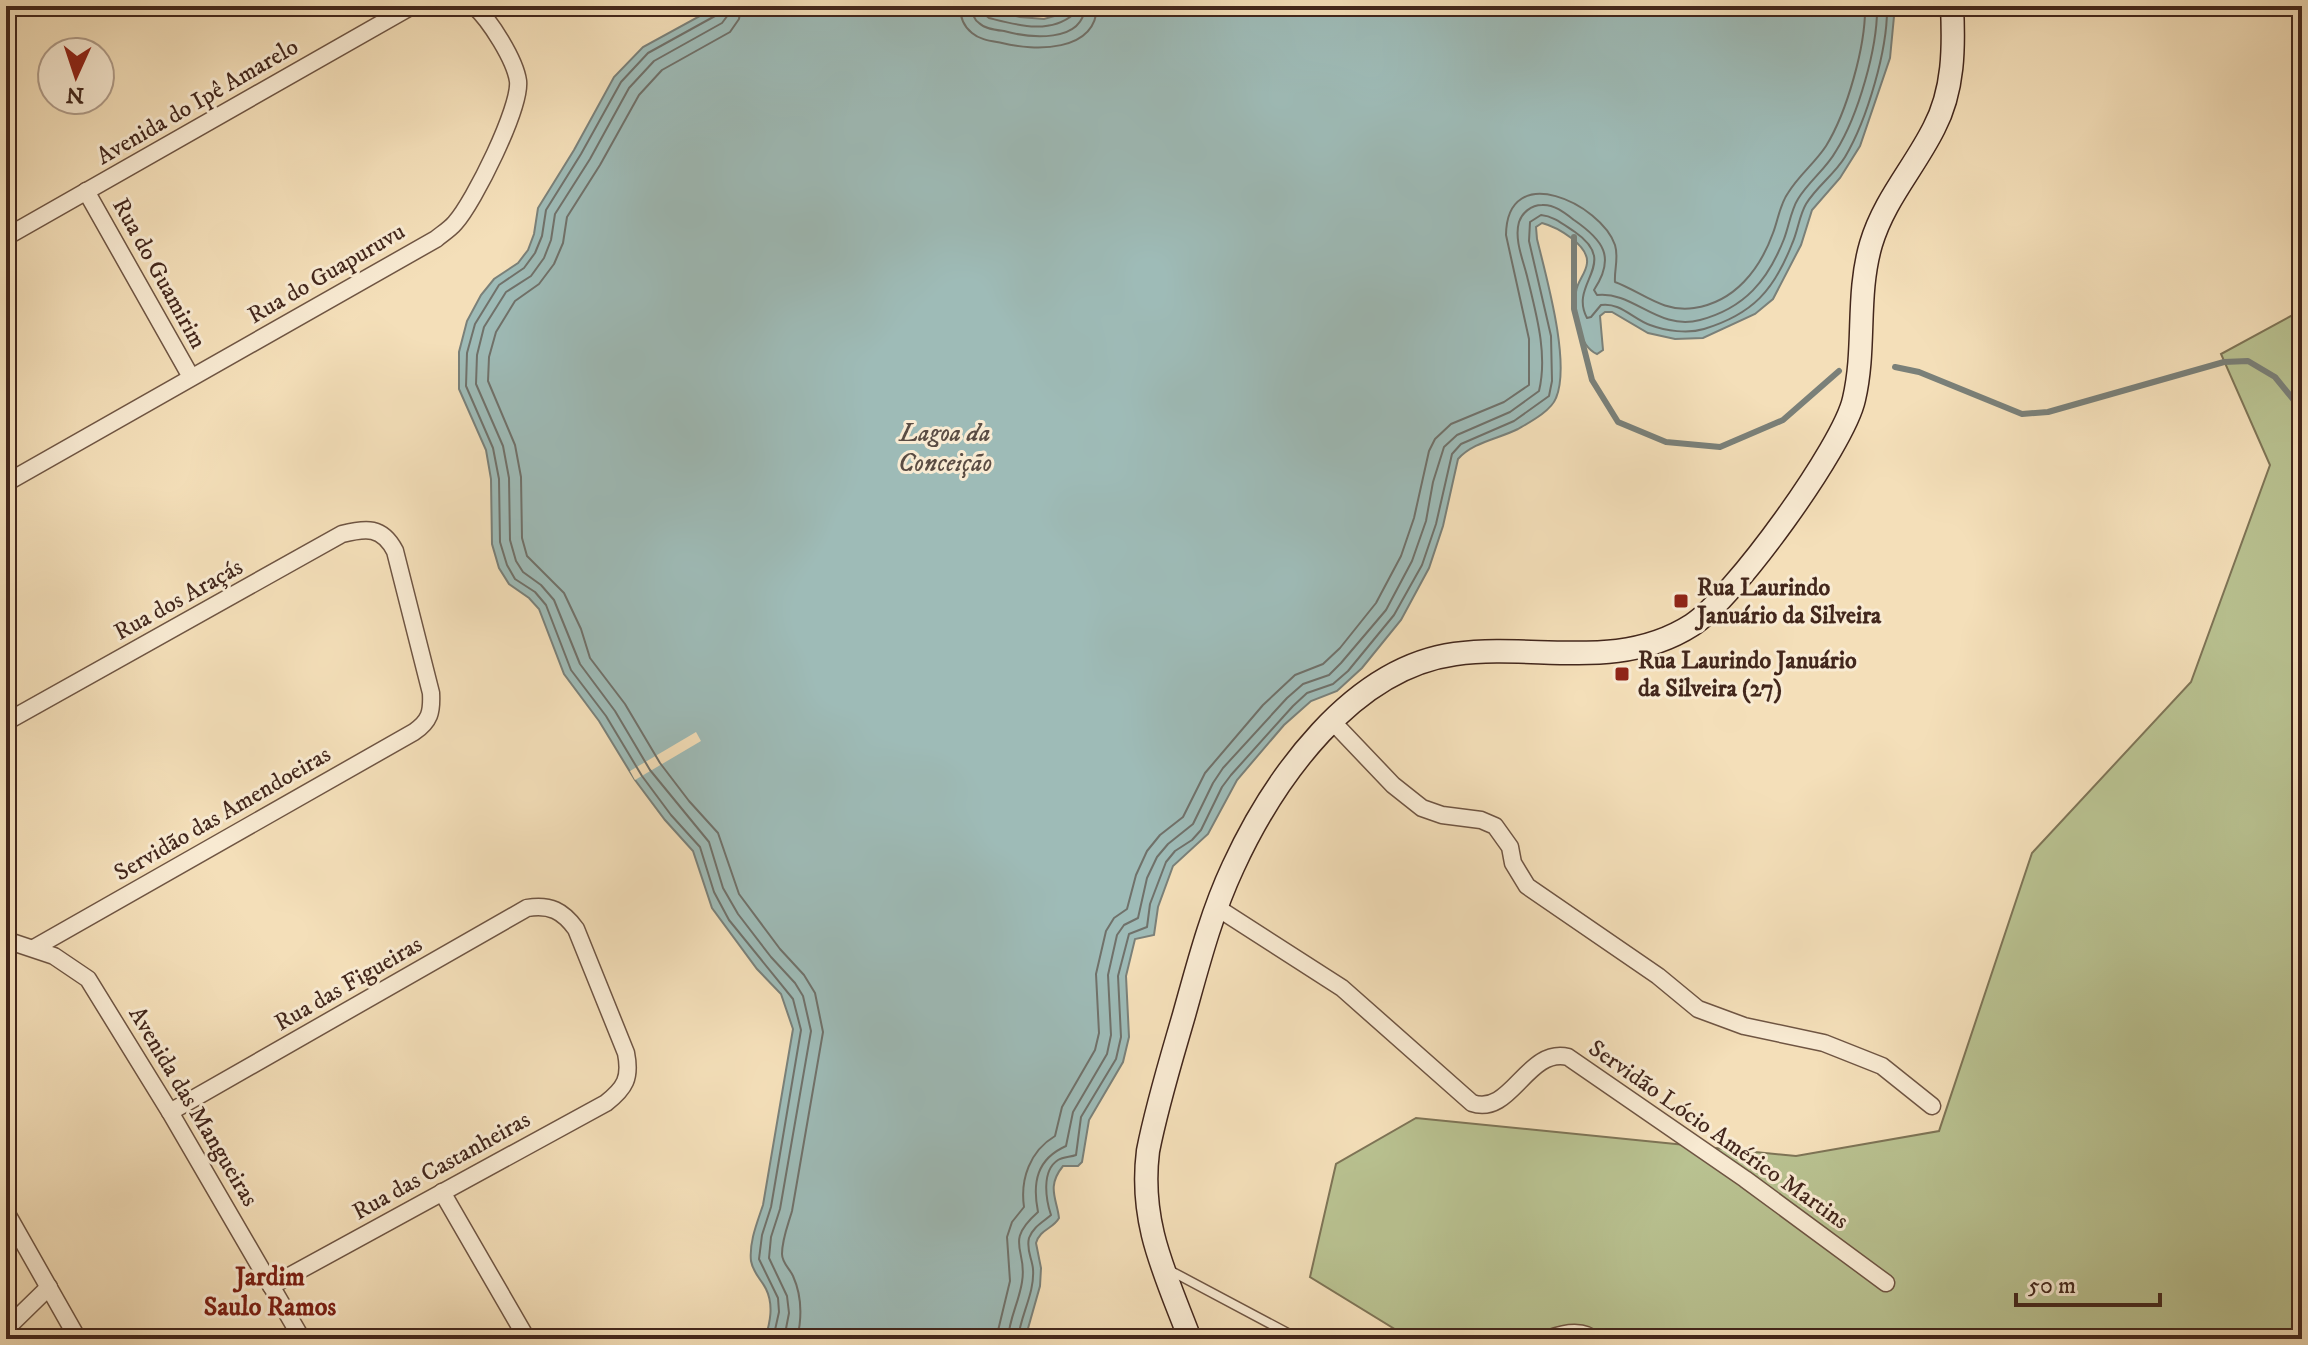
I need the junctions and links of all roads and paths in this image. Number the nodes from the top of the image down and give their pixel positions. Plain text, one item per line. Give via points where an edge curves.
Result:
1 (412, 6) edge
2 (1952, 6) edge
3 (483, 9) edge
4 (86, 191) junction
5 (6, 237) edge
6 (191, 377) junction
7 (6, 483) edge
8 (377, 531) joint
9 (1332, 721) junction
10 (6, 722) edge
11 (1216, 907) junction
12 (6, 940) edge
13 (34, 948) junction
14 (628, 1080) joint
15 (1932, 1106) dead end
16 (170, 1112) junction
17 (442, 1192) junction
18 (6, 1212) edge
19 (1163, 1267) junction
20 (1886, 1283) dead end
21 (271, 1286) junction
22 (49, 1287) junction
23 (6, 1329) edge
24 (78, 1339) edge
25 (302, 1339) edge
26 (527, 1339) edge
27 (1190, 1339) edge
28 (1299, 1339) edge
29 (1536, 1339) edge
30 (1600, 1339) edge

1 - 4 street, Avenida do Ipê Amarelo
2 - 9 main road via 1953,53 1944,104 1889,200 1870,247 1857,382 1846,424 1795,504 1714,607 1693,625 1644,647 1562,655 1482,651 1430,658 1362,693
3 - 6 street, Rua do Guapuruvu via 513,64 517,99 454,225
4 - 5 street, Avenida do Ipê Amarelo
4 - 6 street, Rua do Guamirim
6 - 7 street, Rua do Guapuruvu
8 - 10 street, Rua dos Araçás via 342,534
8 - 13 street, Servidão das Amendoeiras via 395,551 431,693 431,715 424,725
9 - 11 main road via 1256,822
9 - 15 street via 1422,808 1495,826 1527,886 1698,1009 1744,1026 1824,1043 1882,1066
11 - 19 main road via 1148,1151 1146,1207
11 - 20 street, Servidão Lócio Américo Martins via 1342,988 1472,1103 1494,1104 1544,1059 1568,1057
12 - 13 street, Avenida das Mangueiras
13 - 16 street, Avenida das Mangueiras via 88,979
14 - 16 street, Rua das Figueiras via 626,1053 576,929 565,915 539,906 527,908
14 - 17 street, Rua das Castanheiras via 606,1103
16 - 21 street, Avenida das Mangueiras
17 - 21 street, Rua das Castanheiras
17 - 26 street
18 - 22 street
19 - 27 main road
19 - 28 lane
21 - 25 street, Avenida das Mangueiras
22 - 23 street
22 - 24 street
29 - 30 lane via 1579,1328

